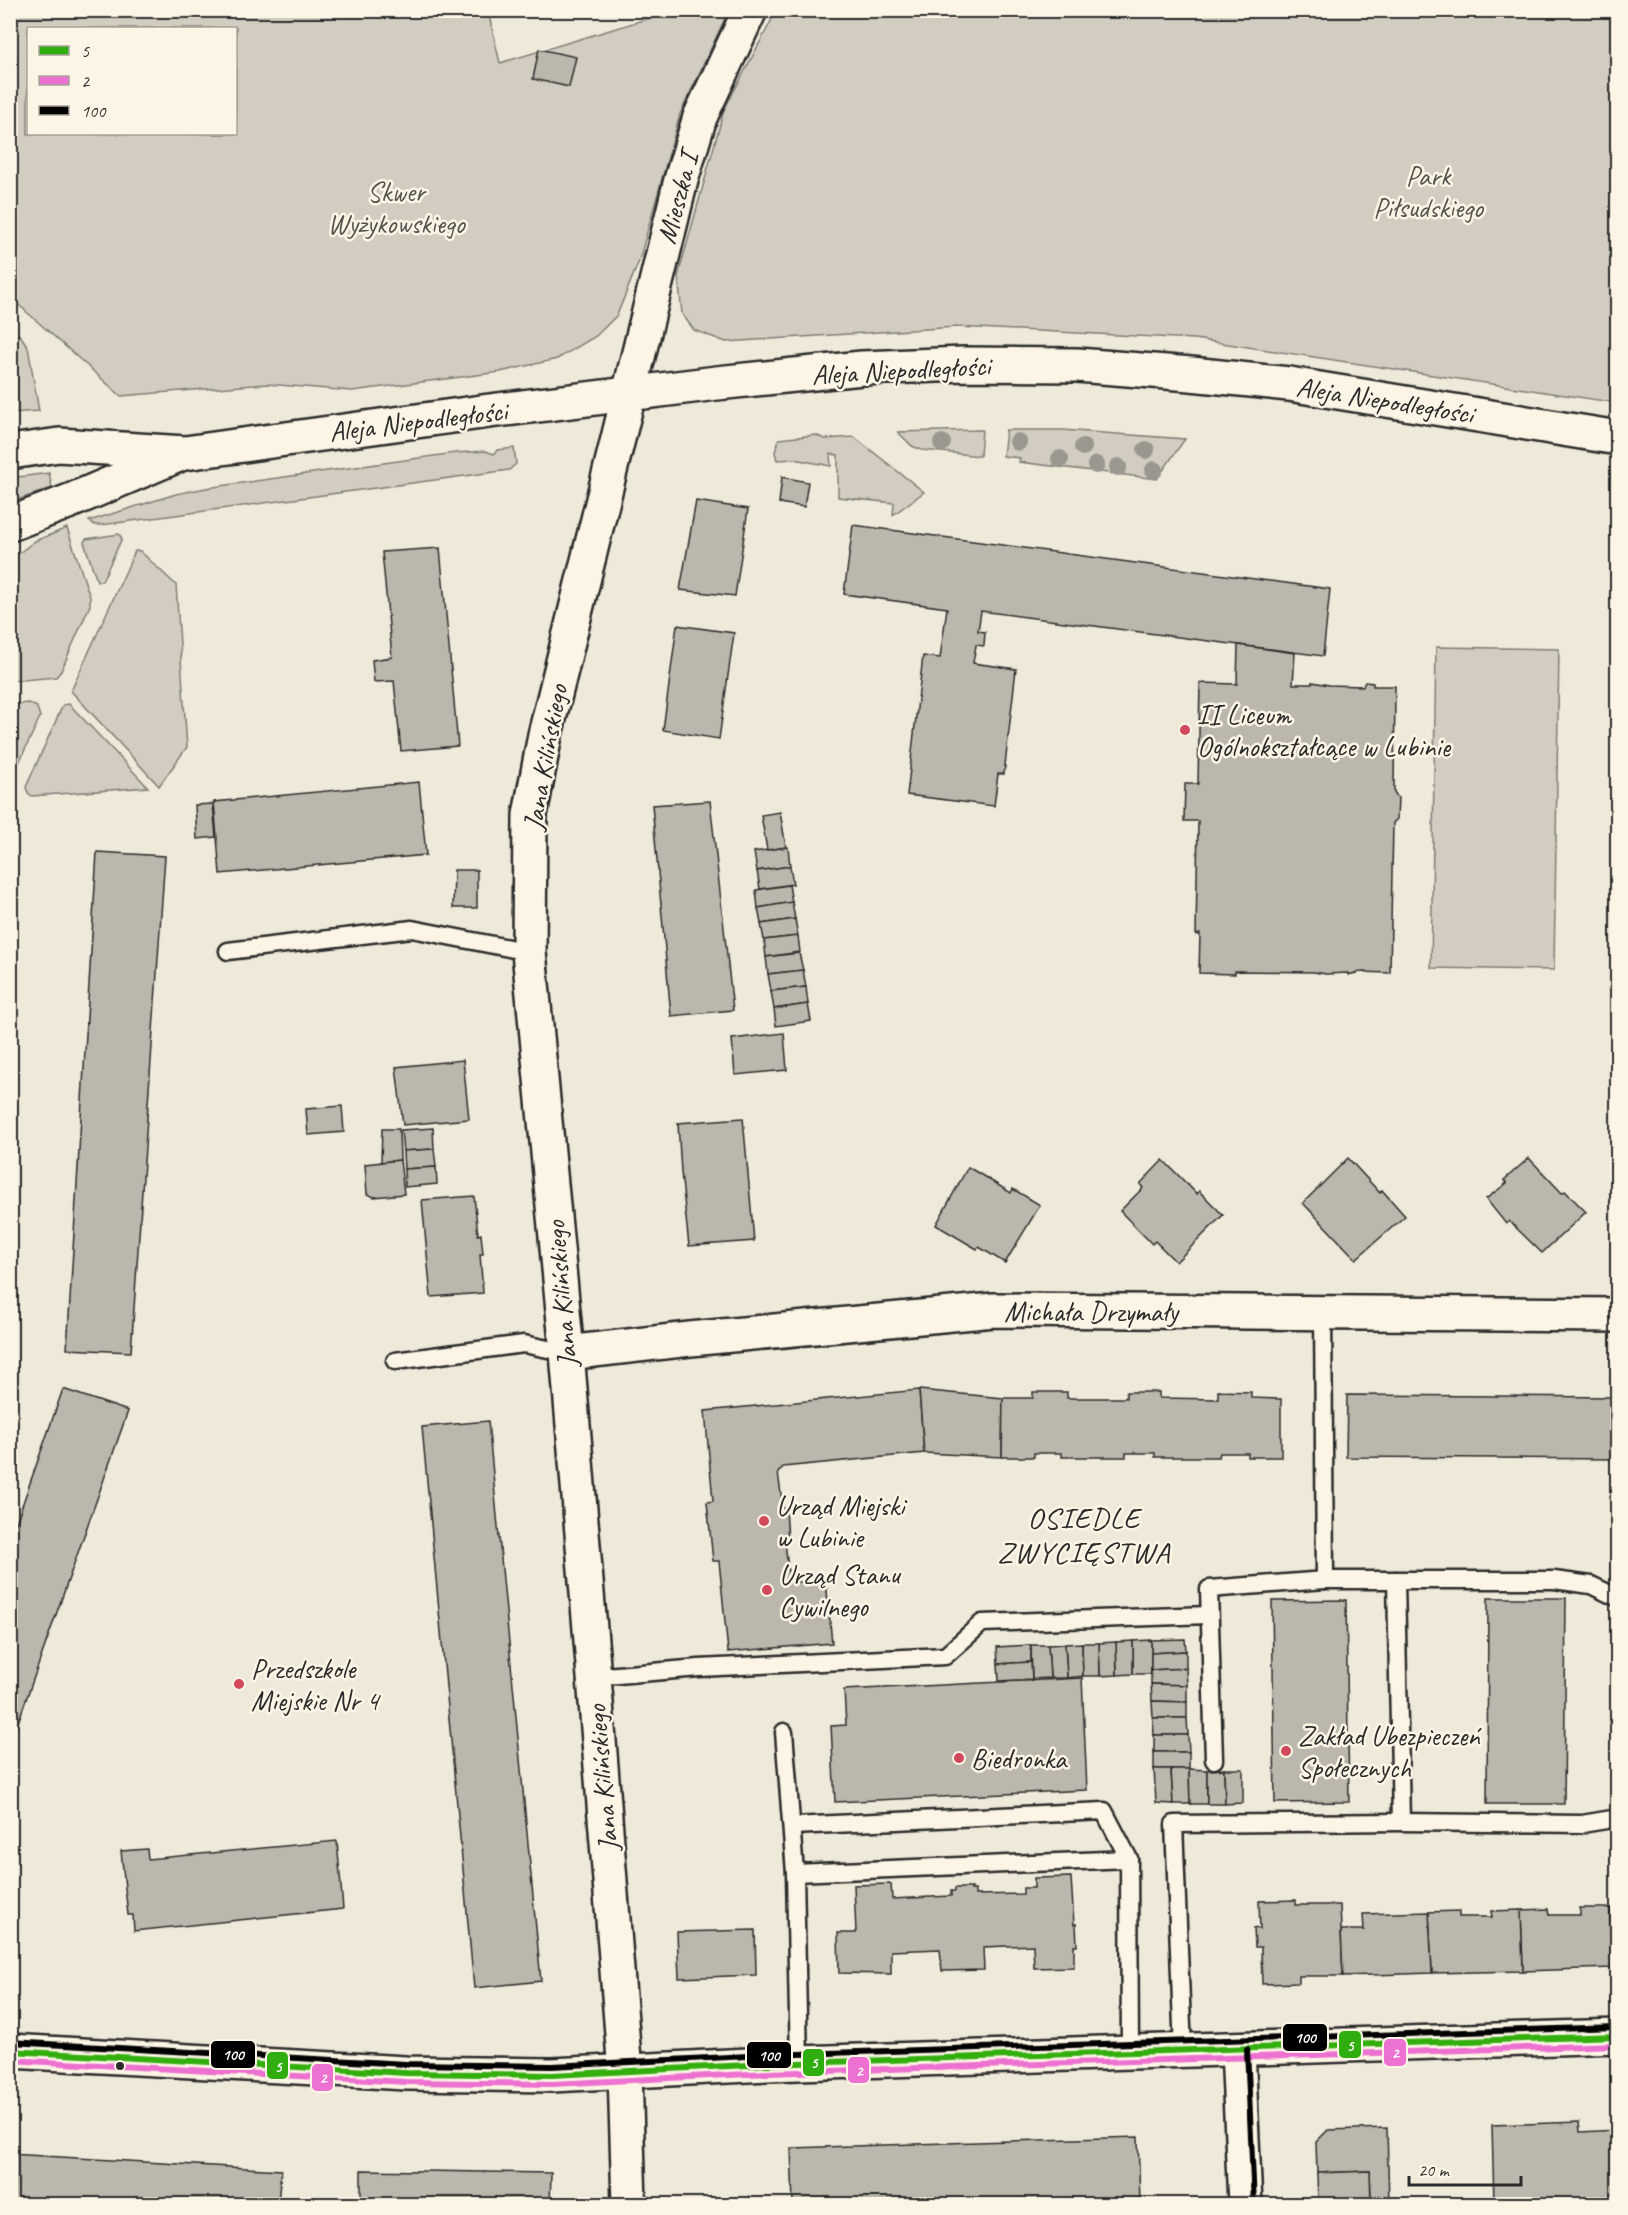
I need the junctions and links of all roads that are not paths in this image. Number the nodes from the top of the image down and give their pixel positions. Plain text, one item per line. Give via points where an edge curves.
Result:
1 (750, 10) edge
2 (629, 394) junction
3 (10, 431) edge
4 (1617, 438) edge
5 (59, 445) junction
6 (10, 452) edge
7 (185, 453) junction
8 (10, 524) edge
9 (228, 951) dead end
10 (529, 952) junction
11 (1323, 1312) junction
12 (1617, 1315) edge
13 (567, 1353) junction
14 (395, 1360) dead end
15 (1324, 1580) junction
16 (1396, 1580) junction
17 (1617, 1598) edge
18 (1209, 1615) junction
19 (594, 1677) junction
20 (784, 1732) dead end
21 (1214, 1760) dead end
22 (1617, 1818) edge
23 (1401, 1822) junction
24 (793, 1826) junction
25 (1129, 1859) junction
26 (795, 1873) junction
27 (1617, 2036) edge
28 (1238, 2049) junction
29 (10, 2051) edge
30 (1183, 2051) junction
31 (1130, 2052) junction
32 (799, 2063) junction
33 (625, 2072) junction
34 (629, 2205) edge
35 (1245, 2205) edge

1 - 2 street, Mieszka I via 700,117
2 - 4 street, Aleja Niepodległości via 862,368 1077,365 1290,384
2 - 7 street, Aleja Niepodległości
2 - 10 street, Jana Kilińskiego via 545,735 531,815
3 - 5 street
5 - 6 street, Aleja Niepodległości
5 - 7 street, Aleja Niepodległości
7 - 8 street, Aleja Niepodległości
9 - 10 lane via 412,929
10 - 13 street, Jana Kilińskiego
11 - 12 street, Michała Drzymały
11 - 13 street, Michała Drzymały via 994,1310
11 - 15 lane
13 - 14 lane via 524,1344
13 - 19 street, Jana Kilińskiego
15 - 16 lane
15 - 18 lane via 1209,1589
16 - 17 lane via 1554,1580 1591,1585
16 - 23 lane
18 - 19 lane via 982,1623 945,1656
18 - 21 lane
19 - 33 street, Jana Kilińskiego
20 - 24 lane
22 - 23 lane via 1582,1824
23 - 30 lane via 1173,1824
24 - 25 lane via 1104,1811
24 - 26 lane
25 - 26 lane
25 - 31 lane
26 - 32 lane
27 - 28 street
28 - 30 street
28 - 35 street
29 - 33 street via 406,2073
30 - 31 street
31 - 32 street
32 - 33 street
33 - 34 street, Jana Kilińskiego

